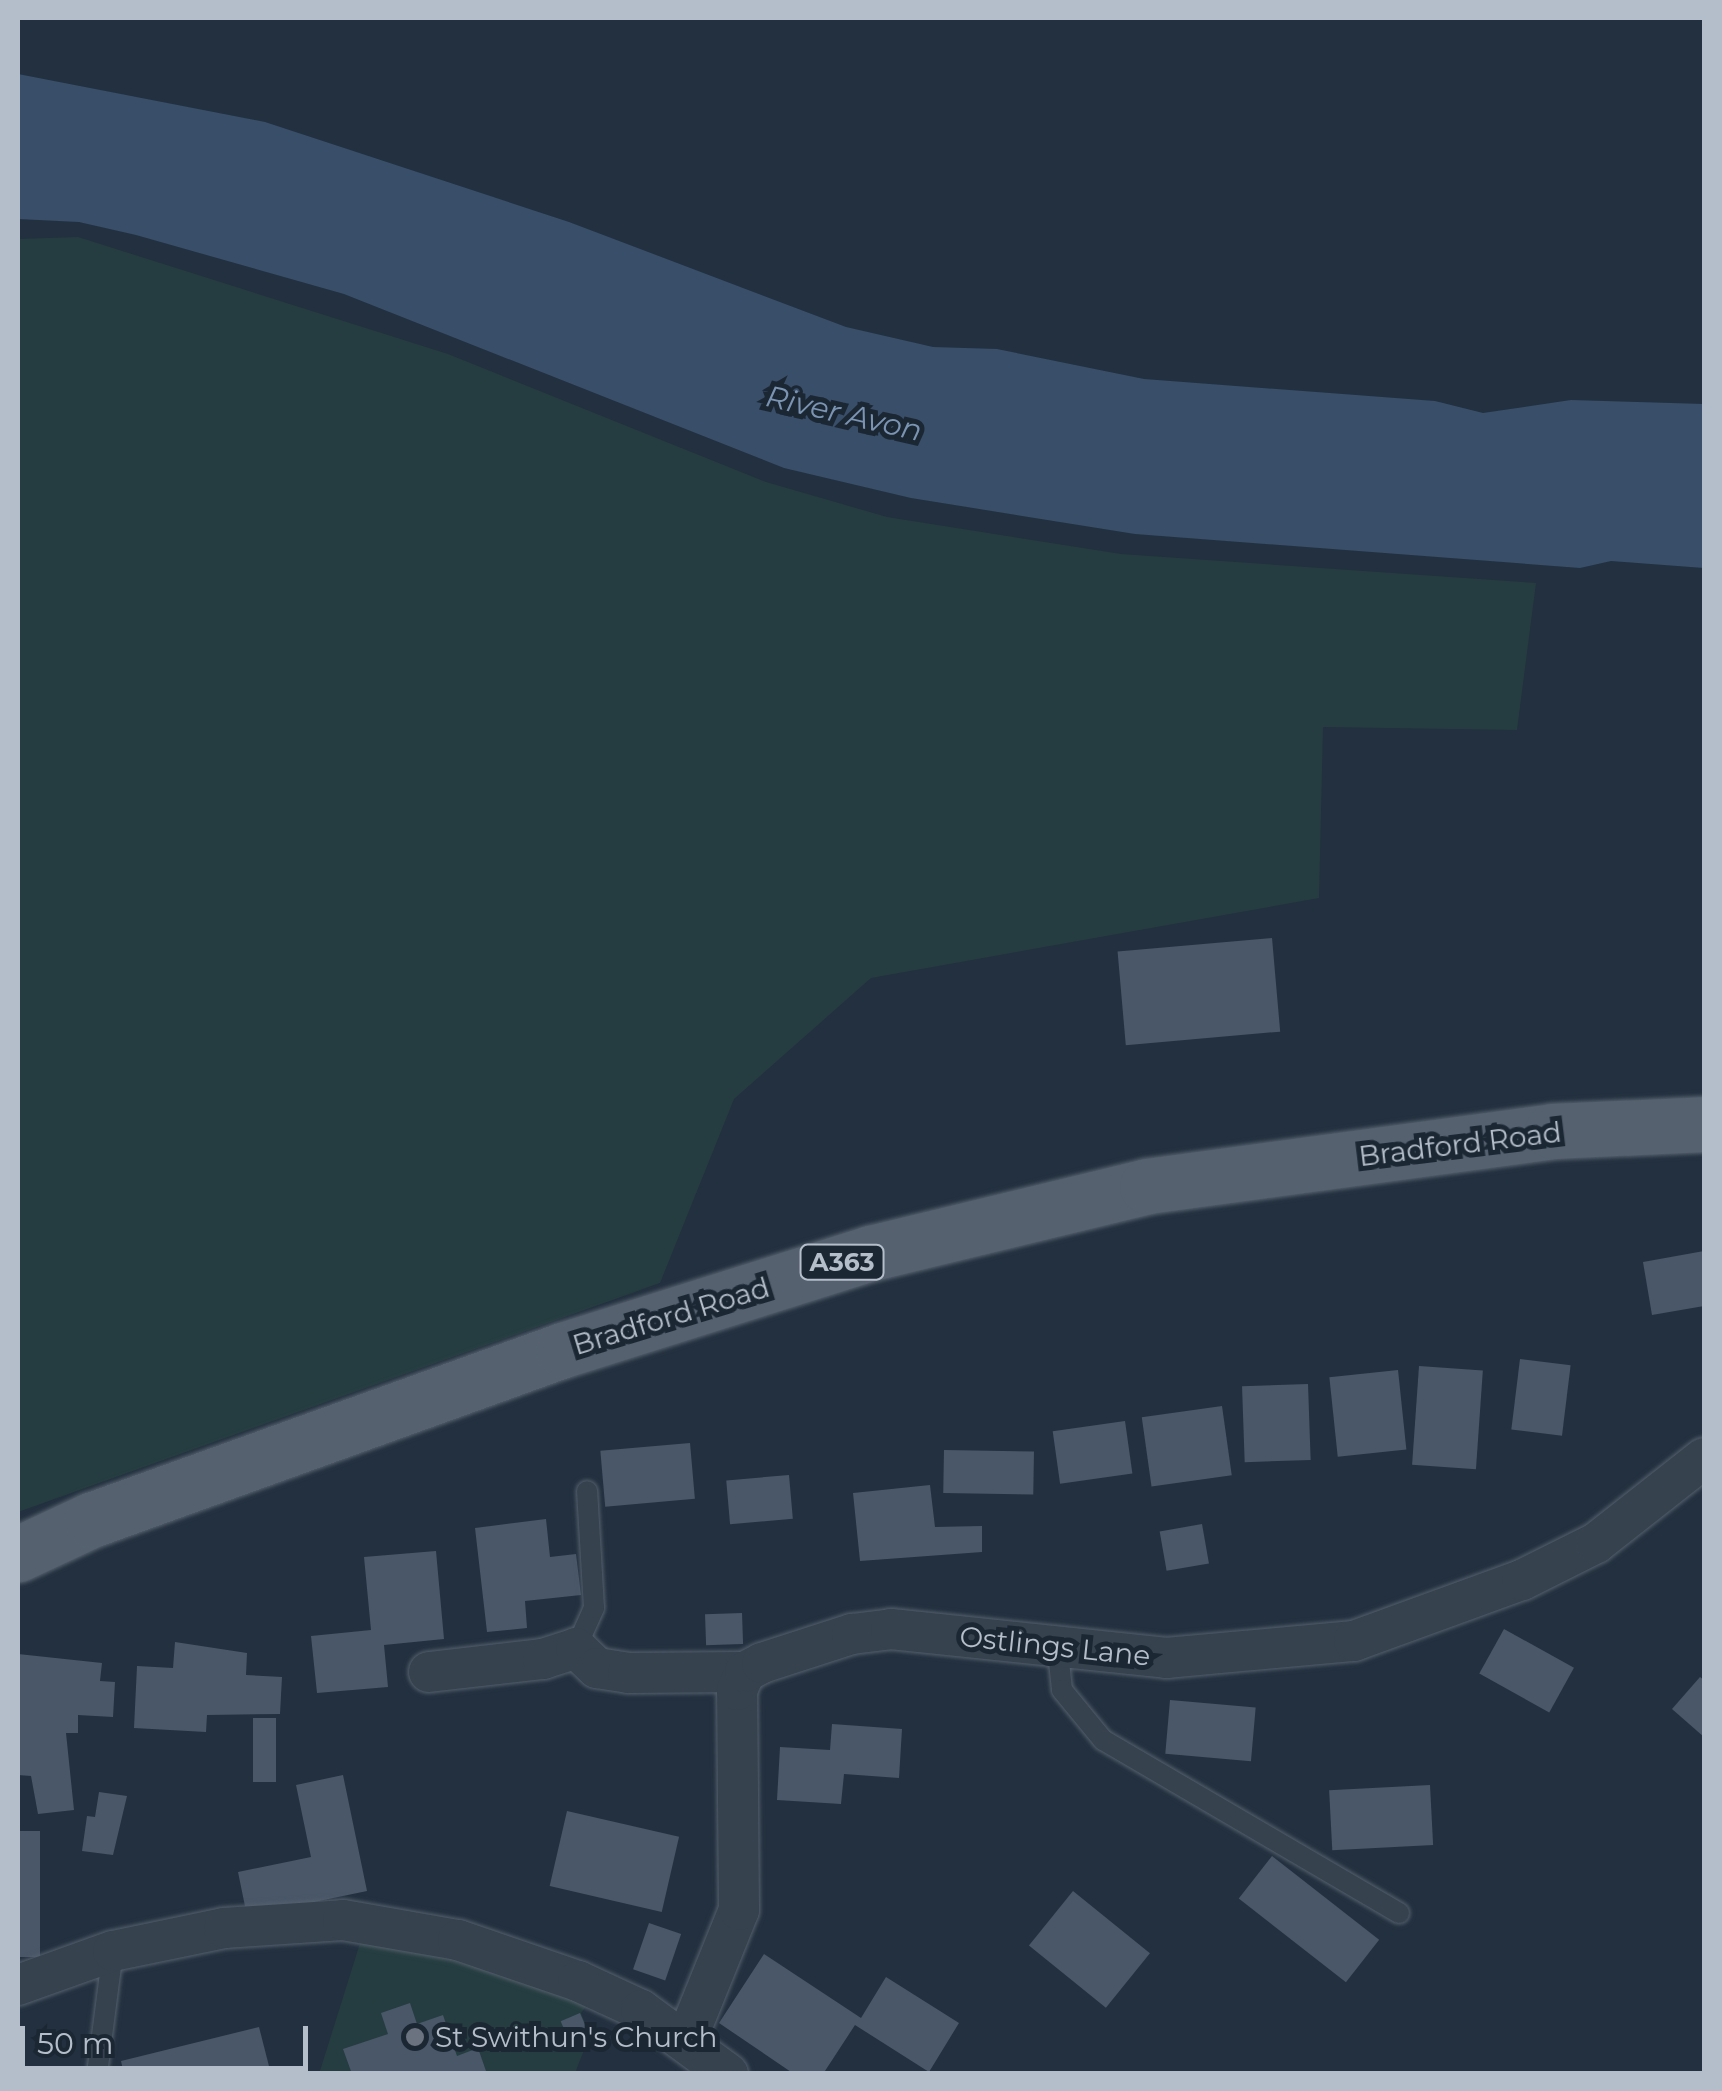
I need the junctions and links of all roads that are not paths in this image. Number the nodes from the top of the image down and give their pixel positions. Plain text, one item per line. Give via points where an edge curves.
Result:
1 (1704, 1124) edge
2 (1704, 1458) edge
3 (587, 1492) dead end
4 (18, 1554) edge
5 (1058, 1643) junction
6 (576, 1648) junction
7 (430, 1672) dead end
8 (745, 1672) junction
9 (1399, 1913) dead end
10 (113, 1951) junction
11 (18, 1984) edge
12 (686, 2041) junction
13 (98, 2074) edge
14 (728, 2074) edge

1 - 4 main road, Bradford Road / A363 via 1552,1131 1147,1186 871,1253 563,1350 91,1520
2 - 5 street, Ostlings Lane via 1596,1544 1522,1580 1354,1641 1166,1658
3 - 6 lane via 594,1608
5 - 8 street, Ostlings Lane via 892,1629 852,1634
5 - 9 lane via 1062,1690 1102,1740
6 - 7 street via 543,1659
6 - 8 street, Ostlings Lane via 598,1668 628,1673
8 - 12 street via 737,1690 739,1910
10 - 11 street
10 - 12 street via 224,1928 343,1920 384,1926 458,1940 578,1981 641,2010
10 - 13 lane
12 - 14 street

